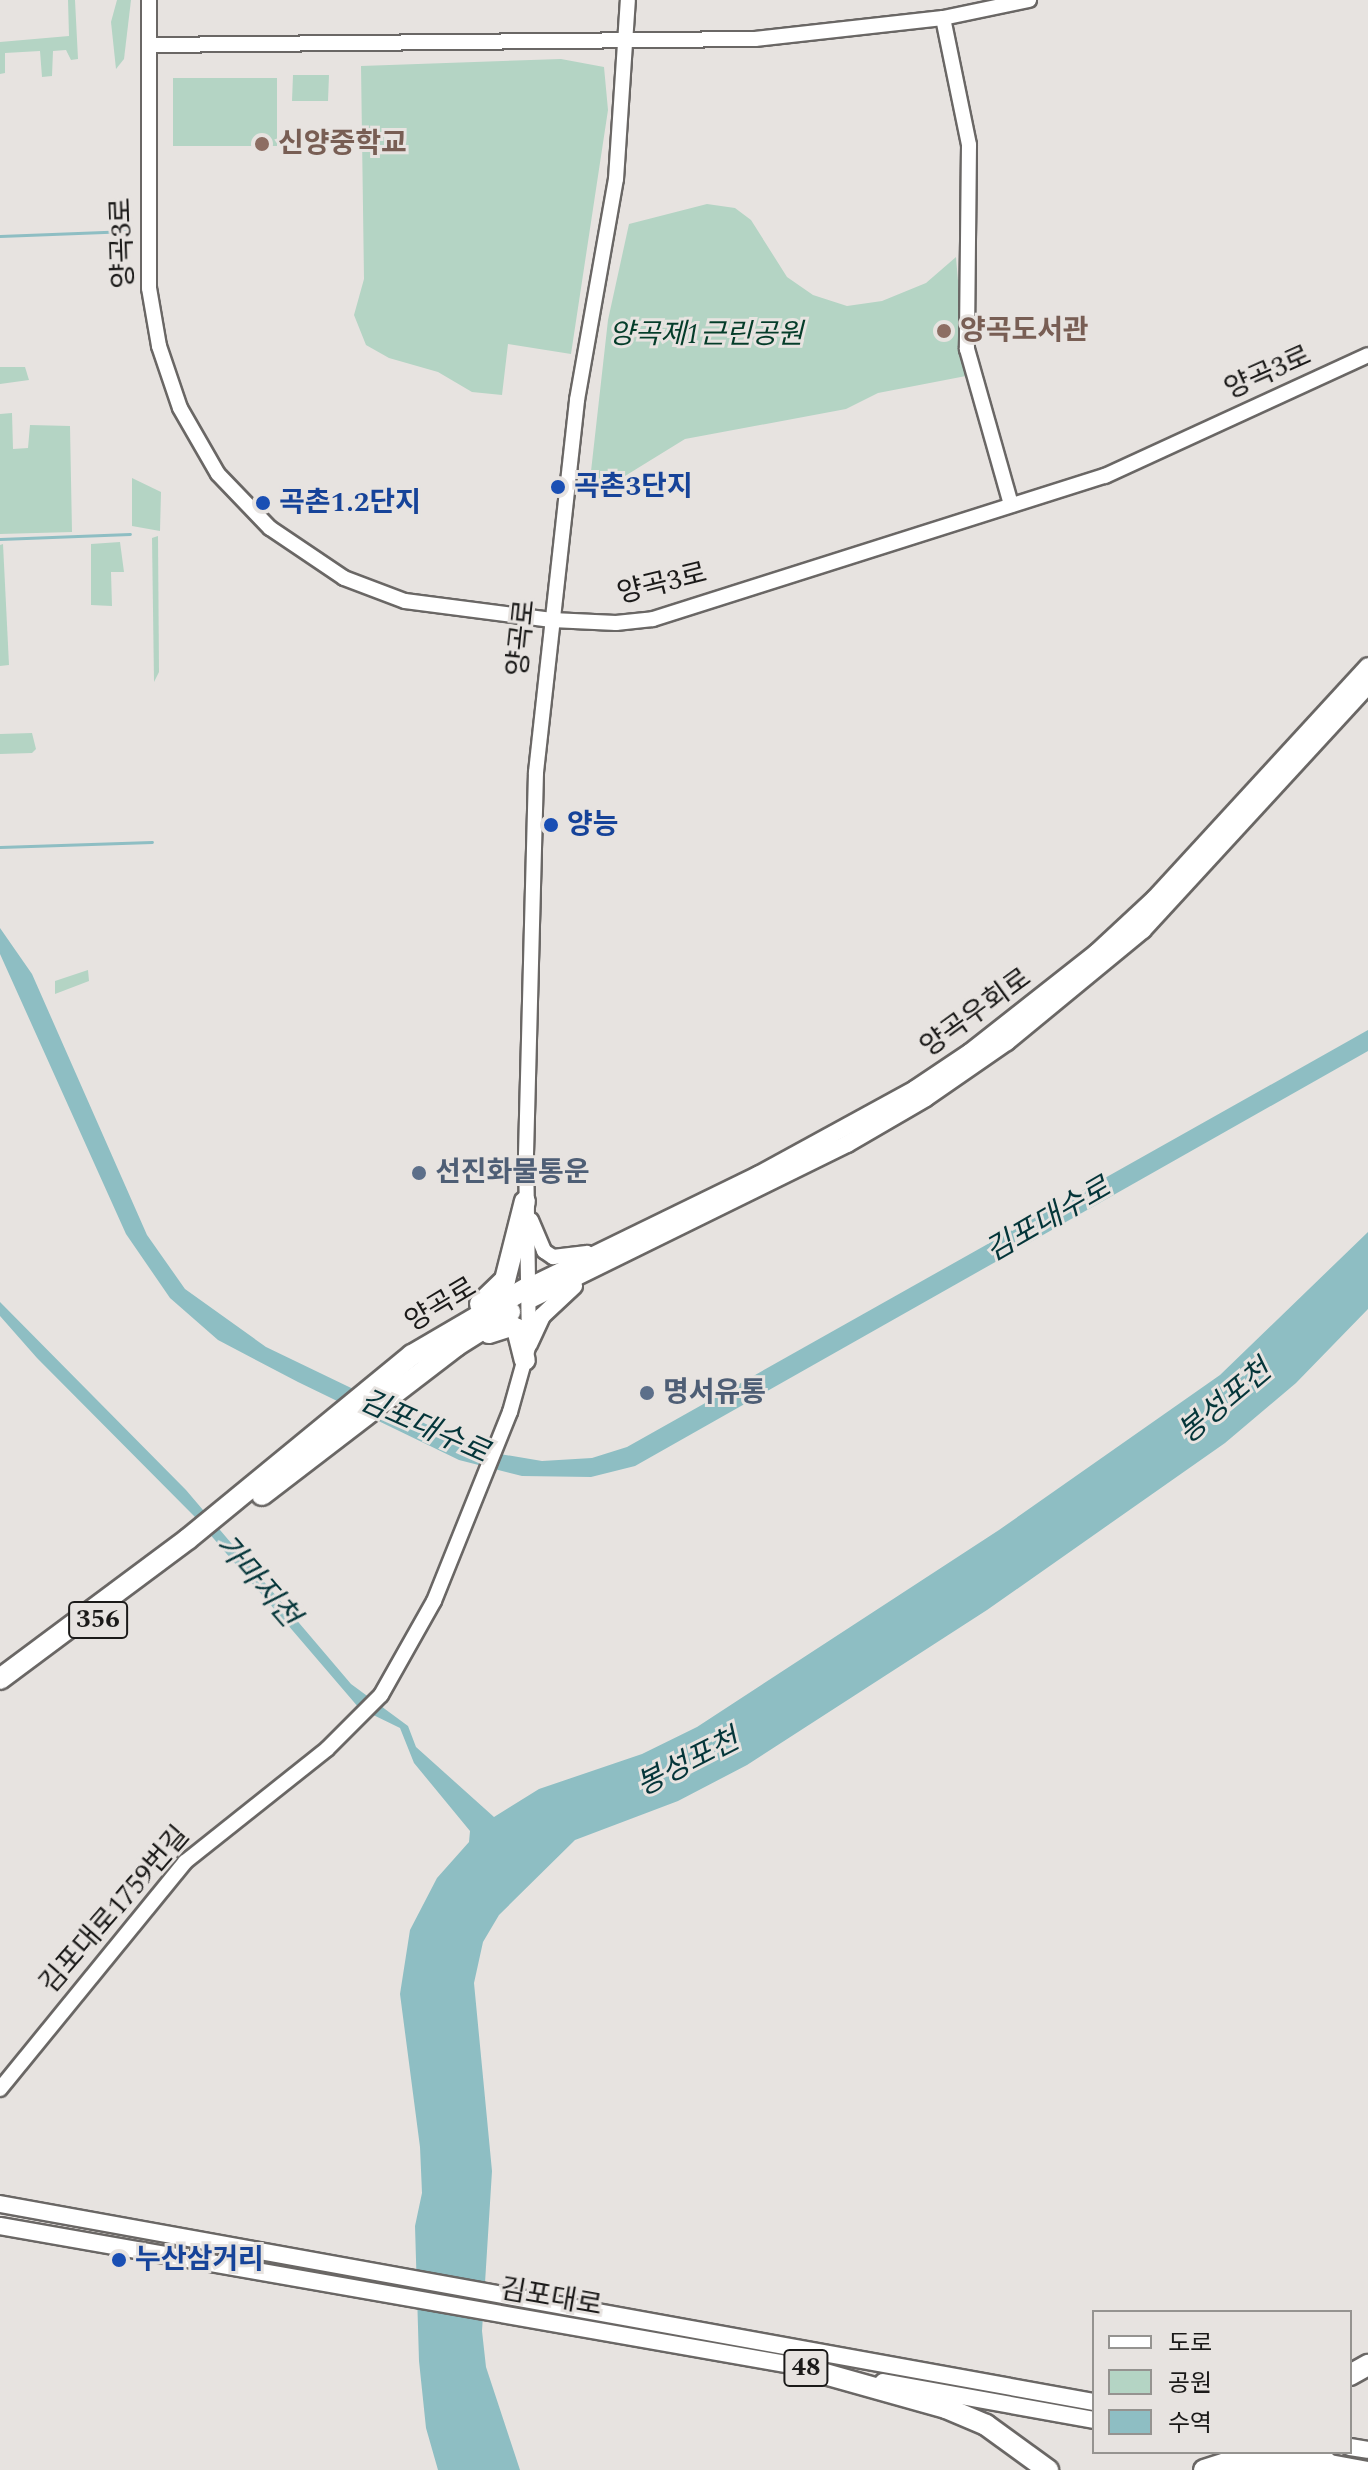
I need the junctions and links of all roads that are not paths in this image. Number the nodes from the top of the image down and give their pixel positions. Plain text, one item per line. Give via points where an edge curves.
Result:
1 (149, 0) edge
2 (628, 0) edge
3 (1029, 0) edge
4 (943, 18) junction
5 (627, 43) junction
6 (150, 45) junction
7 (1368, 355) edge
8 (1011, 505) junction
9 (552, 620) junction
10 (1368, 666) edge
11 (1368, 685) edge
12 (525, 1201) junction
13 (617, 1242) junction
14 (596, 1269) junction
15 (530, 1293) junction
16 (456, 1346) junction
17 (527, 1352) junction
18 (412, 1355) junction
19 (227, 1515) junction
20 (192, 1543) junction
21 (0, 1679) edge
22 (0, 1692) edge
23 (0, 2089) edge
24 (0, 2204) edge
25 (118, 2225) junction
26 (0, 2226) edge
27 (113, 2247) junction
28 (800, 2367) junction
29 (1092, 2402) edge
30 (1092, 2420) edge
31 (1280, 2454) edge
32 (1326, 2462) junction
33 (1048, 2470) edge
34 (1204, 2470) edge
35 (1368, 2470) edge

1 - 6 street, 양곡3로
2 - 5 street, 양곡로
3 - 4 street
4 - 5 street via 793,38
4 - 8 street via 970,156 967,349
5 - 6 street
5 - 9 street, 양곡로 via 616,179 579,386
6 - 9 street, 양곡3로 via 148,250 153,320 180,408 218,474 288,543 344,578 424,606
7 - 8 street, 양곡3로 via 1122,469
8 - 9 street, 양곡3로 via 653,619
9 - 12 street, 양곡로 via 536,772
10 - 13 main road, 양곡우회로 via 1154,899 1041,999 915,1089
11 - 14 main road, 양곡우회로 via 1171,902 1060,1002 900,1114
12 - 13 street via 535,1235 553,1257 567,1258
12 - 15 street, 양곡로
12 - 18 highway via 505,1280
13 - 15 main road, 양곡우회로
14 - 15 main road, 양곡우회로
14 - 17 main road via 542,1316
15 - 16 highway, 양곡로 / 356
15 - 17 street
15 - 18 highway, 양곡로 / 356
16 - 17 highway via 511,1326 522,1335
16 - 19 highway, 양곡로 / 356
17 - 23 street, 김포대로1759번길 via 497,1447 434,1601 381,1695 359,1721 185,1862
18 - 19 highway, 양곡로 / 356
19 - 20 highway, 356
20 - 21 highway, 356
20 - 22 highway, 356
24 - 25 main road, 48
25 - 27 main road
25 - 29 main road, 김포대로 / 48
26 - 27 main road, 김포대로 / 48
27 - 28 main road, 김포대로 / 48
28 - 30 main road, 김포대로 / 48
28 - 33 highway via 946,2408 986,2425
31 - 32 main road
32 - 34 highway via 1234,2463
32 - 35 main road

